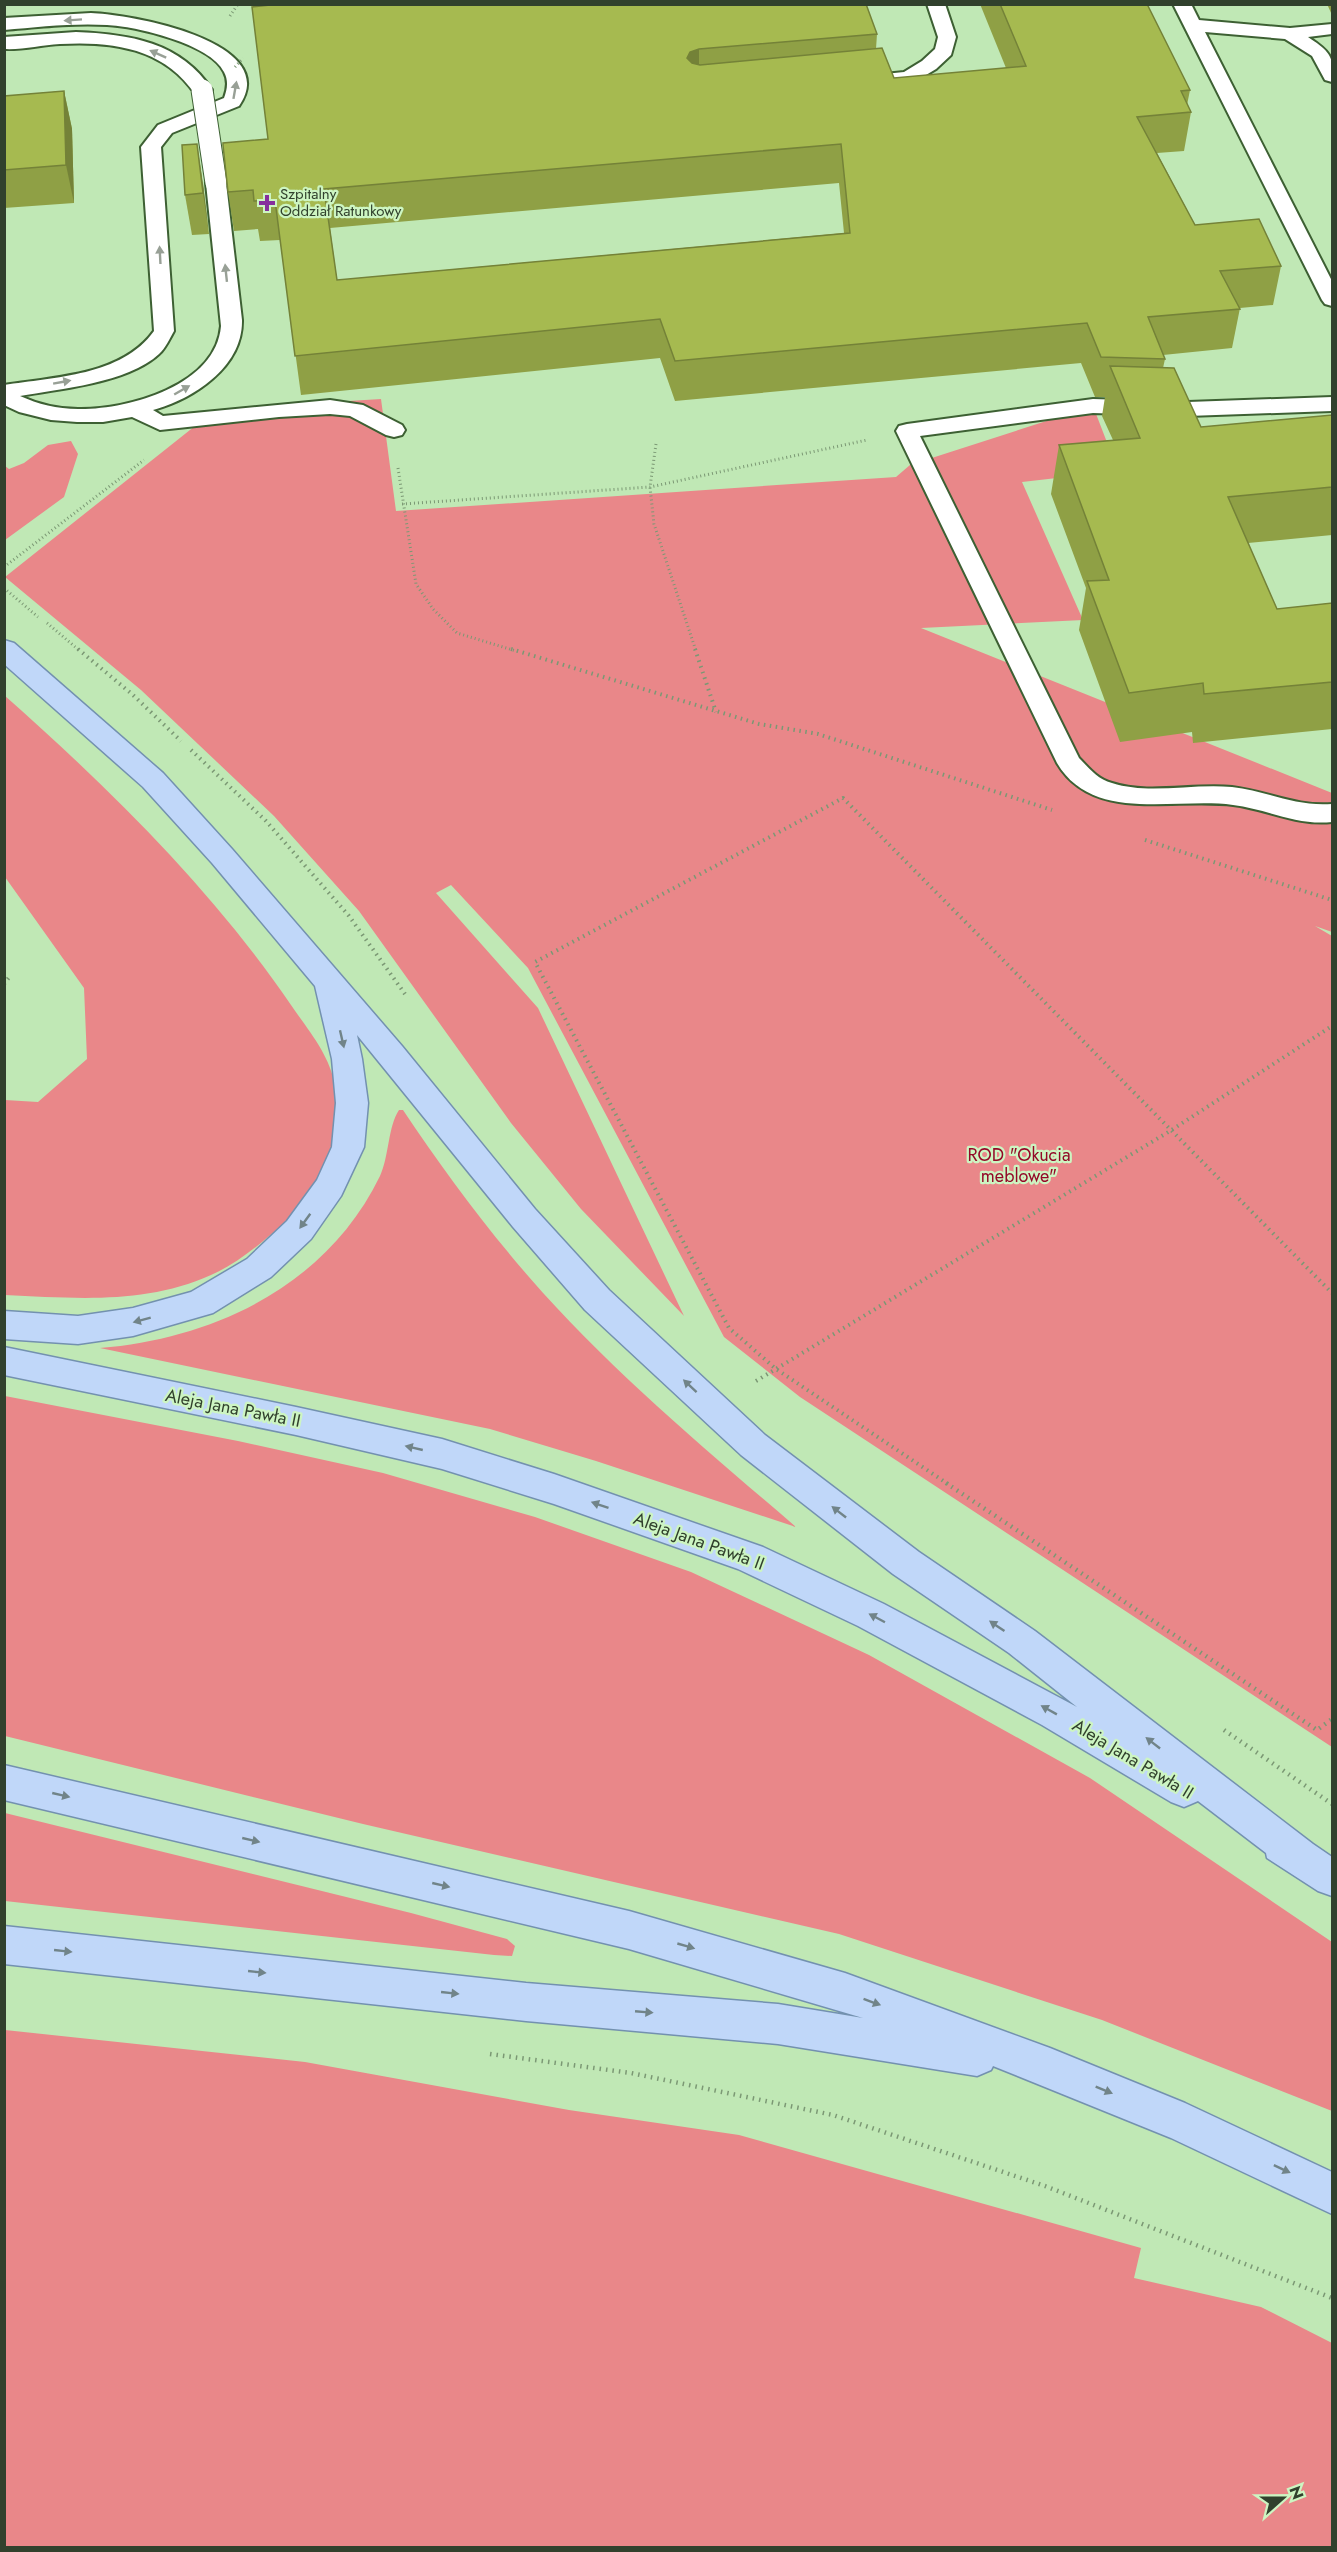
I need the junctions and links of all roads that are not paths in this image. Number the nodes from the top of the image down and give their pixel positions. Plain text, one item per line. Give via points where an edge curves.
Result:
1 (37, 4) edge
2 (936, 4) edge
3 (1182, 4) edge
4 (4, 18) edge
5 (4, 24) edge
6 (1193, 25) junction
7 (1332, 29) edge
8 (1290, 34) junction
9 (4, 44) edge
10 (1332, 76) edge
11 (851, 82) edge
12 (1332, 300) edge
13 (4, 392) edge
14 (4, 397) edge
15 (1332, 404) edge
16 (135, 410) junction
17 (394, 430) road end
18 (4, 649) edge
19 (1332, 813) edge
20 (329, 982) junction
21 (4, 1325) edge
22 (4, 1361) edge
23 (4, 1782) edge
24 (1299, 1856) junction
25 (1332, 1878) edge
26 (4, 1945) edge
27 (1050, 2068) junction
28 (1332, 2193) edge

1 - 4 lane
2 - 11 lane via 948,37 944,51 929,65 909,77
3 - 6 lane
13 -> 5 lane via 99,375 152,350 164,331 151,147 165,129 232,102 238,83 230,64 219,55 154,26 88,19
6 - 8 lane
6 - 12 lane
7 - 8 lane
8 - 10 lane via 1319,53
16 -> 9 lane, bridge via 181,392 207,373 231,337 216,183 202,90 189,72 166,57 122,42 59,38
14 - 16 lane via 59,415
15 - 19 lane via 1188,409 1093,406 907,431 1070,763 1093,786 1130,795 1213,793 1317,816
16 - 17 lane via 160,423 330,407 356,410
18 - 20 main road via 153,780
20 -> 21 main road via 347,1059 352,1103 348,1147 330,1187 298,1230 259,1268 201,1303 133,1322 78,1330
24 -> 20 main road via 1022,1642 906,1563 753,1445 597,1300
24 -> 22 main road, Aleja Jana Pawła II via 1055,1713 871,1615 750,1558 442,1454
23 -> 27 main road via 630,1930 845,1992
24 - 25 main road, Aleja Jana Pawła II
26 -> 27 main road via 778,2024
27 -> 28 main road via 1185,2123

